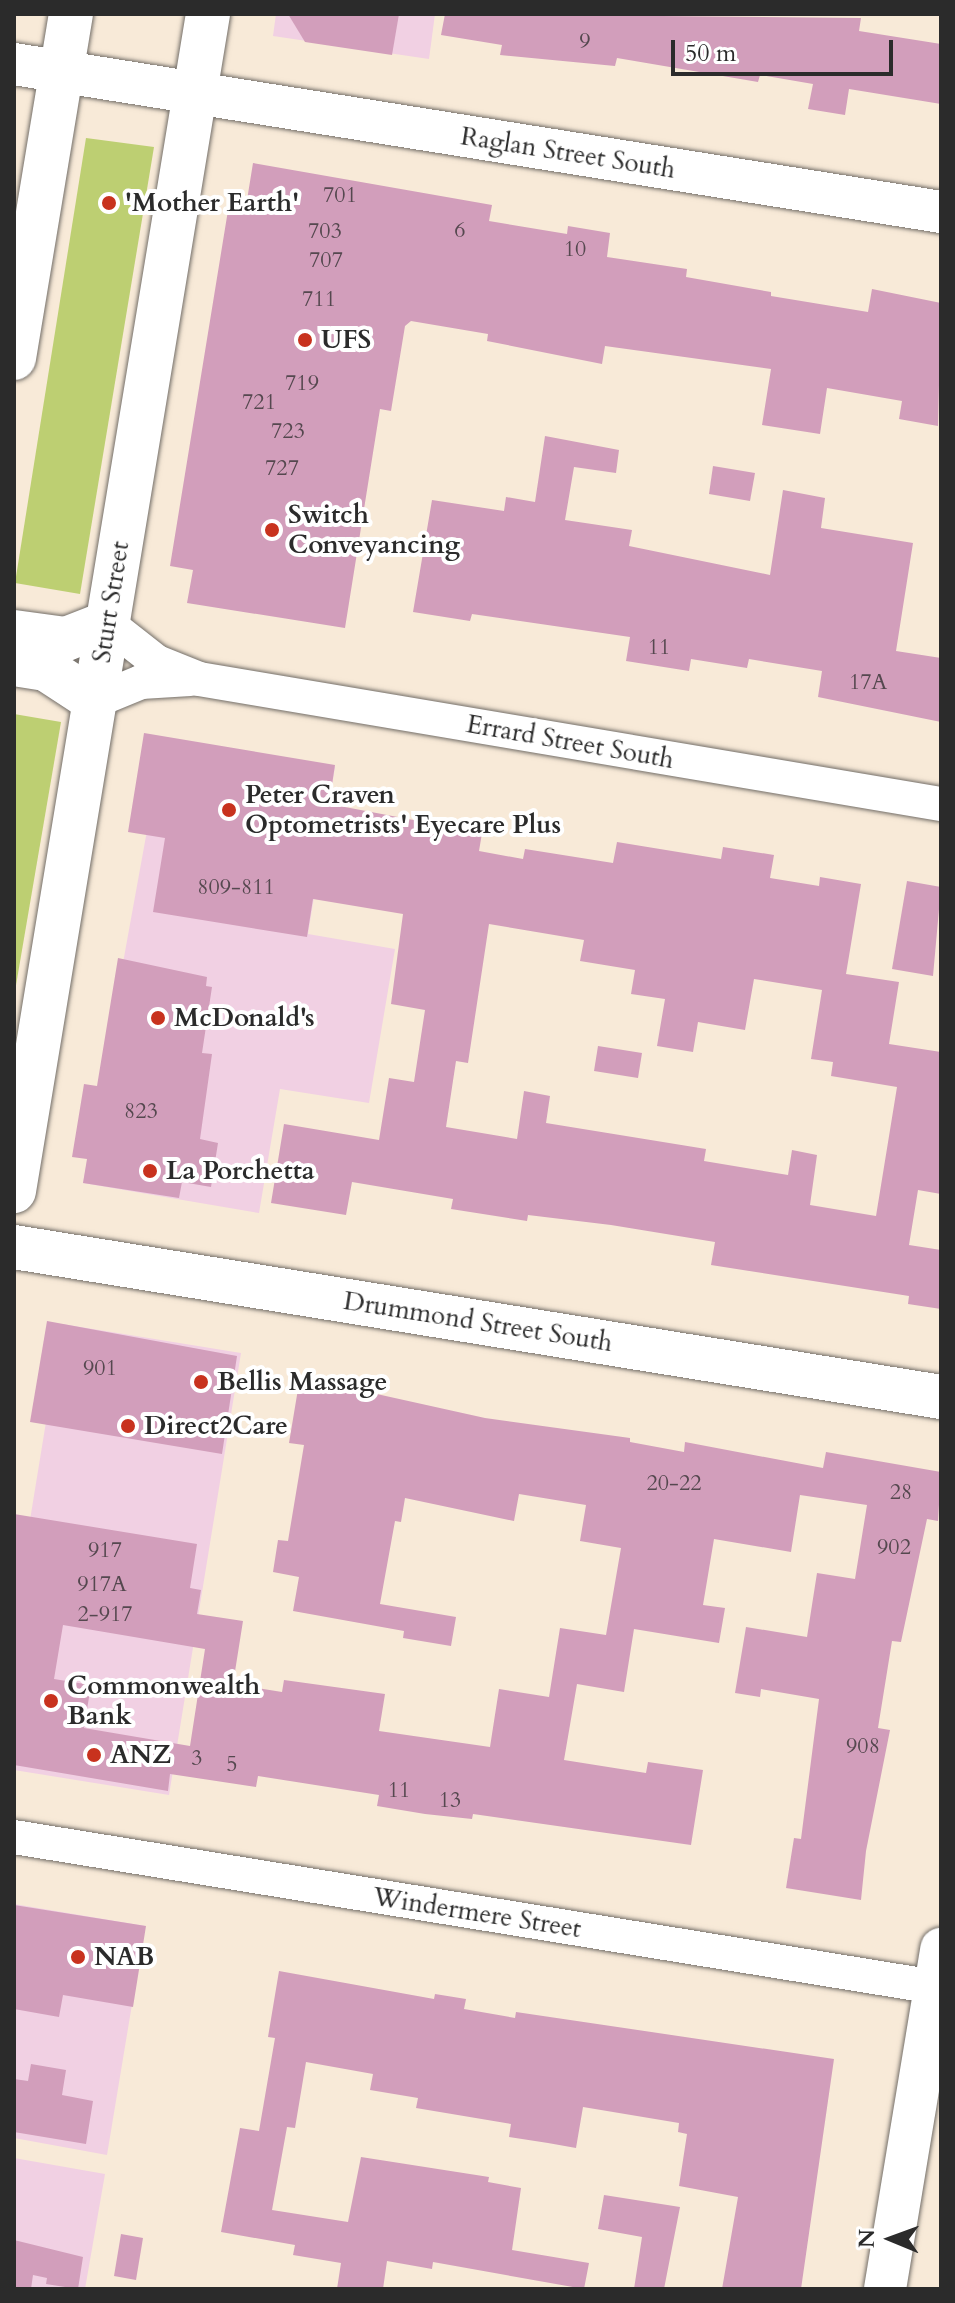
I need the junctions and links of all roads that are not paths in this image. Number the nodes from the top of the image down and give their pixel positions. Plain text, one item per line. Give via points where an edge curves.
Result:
1 (71, 14) edge
2 (208, 14) edge
3 (14, 64) edge
4 (61, 71) junction
5 (195, 95) junction
6 (941, 212) edge
7 (14, 358) edge
8 (107, 623) junction
9 (14, 632) edge
10 (14, 664) edge
11 (199, 679) junction
12 (95, 701) junction
13 (941, 804) edge
14 (14, 1191) edge
15 (14, 1247) edge
16 (941, 1397) edge
17 (14, 1837) edge
18 (939, 1975) edge
19 (885, 2289) edge

1 - 4 main road
2 - 5 main road, Sturt Street
3 - 4 street, Raglan Street South
4 - 5 street, Raglan Street South
4 - 7 main road
5 - 6 street, Raglan Street South
5 - 8 main road, Sturt Street
8 - 9 main road via 66,639
8 - 11 street, Errard Street South via 157,662
8 - 12 main road, Sturt Street
10 - 12 main road via 46,669
11 - 12 street, Errard Street South via 141,682
11 - 13 street, Errard Street South
12 - 14 main road, Sturt Street
15 - 16 main road, Drummond Street South
17 - 18 street, Windermere Street
18 - 19 street

